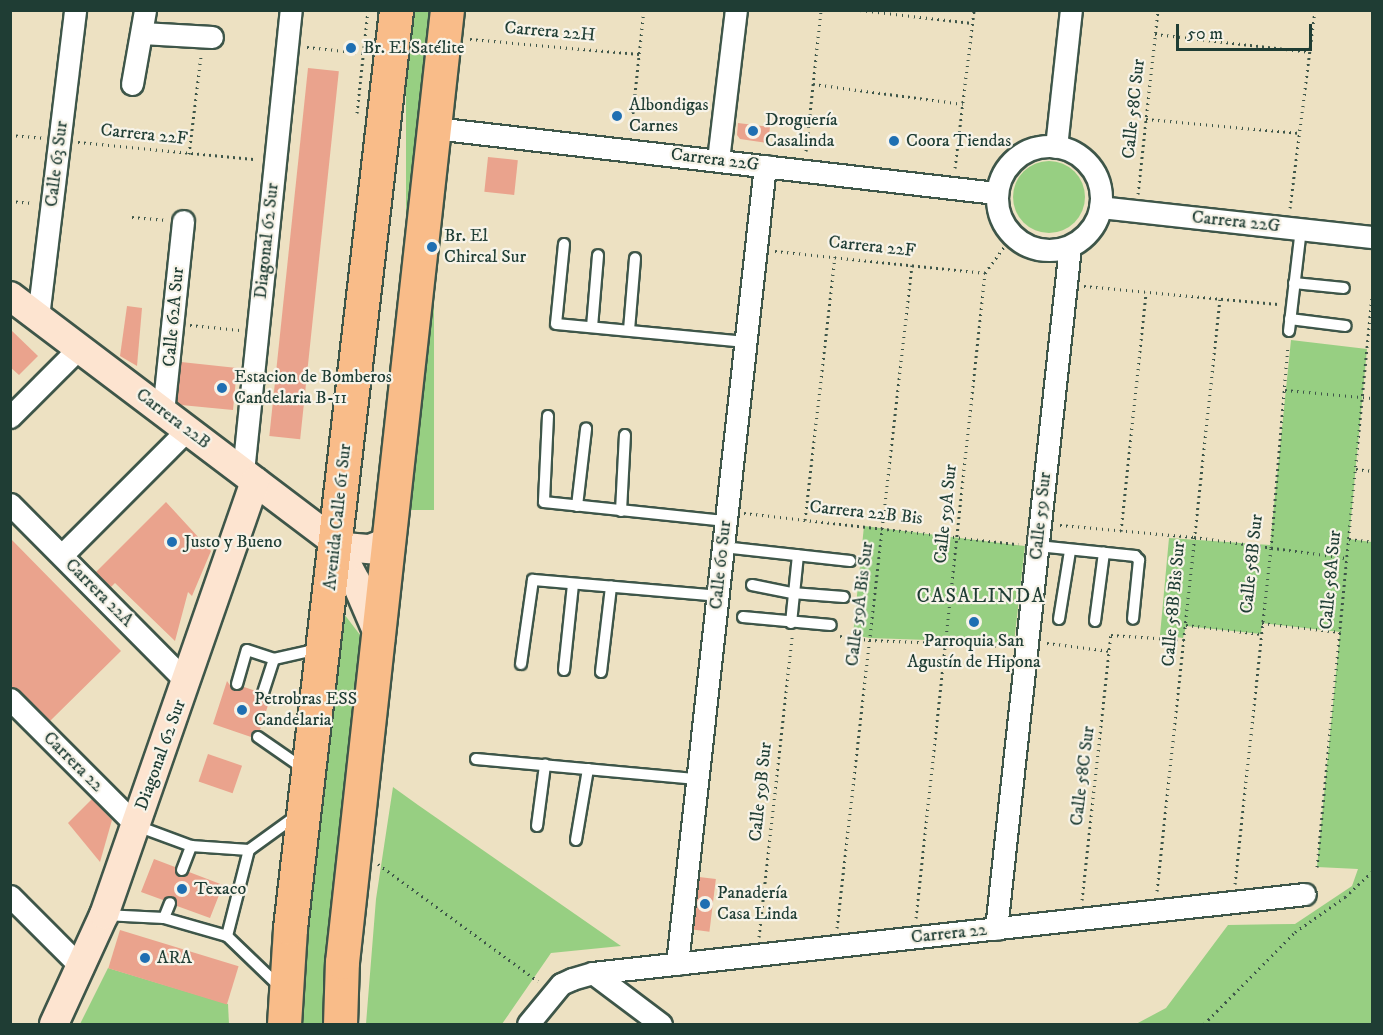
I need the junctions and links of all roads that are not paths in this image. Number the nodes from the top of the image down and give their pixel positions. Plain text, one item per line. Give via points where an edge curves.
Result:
1 (75, 10) edge
2 (145, 10) edge
3 (291, 10) edge
4 (396, 10) edge
5 (736, 10) edge
6 (1071, 10) edge
7 (453, 24) edge
8 (142, 33) junction
9 (208, 37) road end
10 (132, 84) dead end
11 (435, 128) junction
12 (1056, 147) junction
13 (718, 160) junction
14 (765, 166) junction
15 (996, 193) junction
16 (1100, 207) junction
17 (183, 221) dead end
18 (1295, 228) junction
19 (1372, 237) edge
20 (564, 244) dead end
21 (1070, 247) junction
22 (598, 255) dead end
23 (635, 258) dead end
24 (1294, 283) junction
25 (1344, 288) dead end
26 (10, 296) edge
27 (38, 317) junction
28 (1290, 319) junction
29 (1346, 326) dead end
30 (592, 327) junction
31 (629, 330) junction
32 (1288, 331) road end
33 (746, 342) junction
34 (80, 348) junction
35 (163, 412) junction
36 (548, 416) dead end
37 (10, 417) edge
38 (586, 429) dead end
39 (187, 430) junction
40 (625, 435) dead end
41 (249, 477) junction
42 (10, 504) edge
43 (577, 506) junction
44 (621, 511) junction
45 (726, 516) junction
46 (390, 541) junction
47 (335, 542) junction
48 (1038, 546) junction
49 (723, 547) junction
50 (1070, 550) junction
51 (1104, 553) junction
52 (62, 555) junction
53 (798, 555) junction
54 (850, 561) dead end
55 (573, 584) junction
56 (752, 585) dead end
57 (611, 587) junction
58 (792, 593) junction
59 (718, 596) junction
60 (844, 597) dead end
61 (743, 617) dead end
62 (1059, 619) dead end
63 (1134, 620) dead end
64 (1095, 621) dead end
65 (831, 625) dead end
66 (792, 627) junction
67 (380, 639) junction
68 (324, 647) junction
69 (274, 659) junction
70 (521, 664) dead end
71 (564, 670) dead end
72 (601, 672) dead end
73 (187, 682) junction
74 (237, 684) dead end
75 (263, 693) dead end
76 (10, 699) edge
77 (258, 737) dead end
78 (476, 759) dead end
79 (544, 765) junction
80 (588, 769) junction
81 (308, 772) junction
82 (697, 779) junction
83 (303, 810) junction
84 (136, 825) junction
85 (537, 826) dead end
86 (576, 840) dead end
87 (191, 846) junction
88 (249, 850) junction
89 (182, 870) dead end
90 (1305, 894) dead end
91 (10, 896) edge
92 (170, 903) dead end
93 (104, 915) junction
94 (164, 918) junction
95 (996, 929) junction
96 (227, 936) junction
97 (677, 964) junction
98 (82, 968) junction
99 (593, 973) junction
100 (285, 991) junction
101 (54, 1024) edge
102 (284, 1024) edge
103 (340, 1024) edge
104 (528, 1024) edge
105 (661, 1024) edge

1 - 27 street, Calle 63 Sur
2 - 8 street
3 - 41 street, Diagonal 62 Sur via 257,332
4 - 47 main road, Avenida Calle 61 Sur
5 - 13 street
6 - 12 street
7 - 11 main road
8 - 9 street
8 - 10 street
11 - 13 street, Carrera 22G
11 - 46 main road
12 - 15 street via 1034,147 1020,154 1008,164
12 - 16 street via 1079,156 1091,167 1098,180
13 - 14 street, Carrera 22G
14 - 15 street, Carrera 22G
14 - 33 street, Calle 60 Sur
15 - 21 street via 997,208 1012,236 1039,250
16 - 18 street, Carrera 22G
16 - 21 street via 1093,226
17 - 35 street, Calle 62A Sur
18 - 19 street, Carrera 22G
18 - 24 lane
20 - 30 lane via 556,324
21 - 48 street, Calle 59 Sur
22 - 30 lane
23 - 31 lane
24 - 25 lane
24 - 28 lane
26 - 27 street, Carrera 22B
27 - 34 street, Carrera 22B
28 - 29 lane
28 - 32 lane
30 - 31 lane
31 - 33 lane
33 - 45 street, Calle 60 Sur
34 - 35 street, Carrera 22B
34 - 37 street
35 - 39 street, Carrera 22B
36 - 43 lane via 544,502
38 - 43 lane
39 - 41 street, Carrera 22B
39 - 52 street
40 - 44 lane
41 - 47 street, Carrera 22B
41 - 73 street, Diagonal 62 Sur
42 - 52 street, Carrera 22A
43 - 44 lane
44 - 45 lane
45 - 49 street, Calle 60 Sur
46 - 47 street, Carrera 22B via 370,549
46 - 67 main road
47 - 67 street, Carrera 22B
47 - 68 main road, Avenida Calle 61 Sur
48 - 50 lane
48 - 95 street, Calle 59 Sur
49 - 53 lane
49 - 59 street, Calle 60 Sur
50 - 51 lane
50 - 62 lane
51 - 63 lane via 1135,556 1139,560
51 - 64 lane
52 - 73 street, Carrera 22A
53 - 54 lane
53 - 58 lane
55 - 57 lane
55 - 70 lane via 533,580
55 - 71 lane
56 - 58 lane
57 - 59 lane
57 - 72 lane
58 - 60 lane
58 - 66 lane
59 - 82 street, Calle 60 Sur
61 - 66 lane
65 - 66 lane
67 - 103 main road via 342,962
68 - 69 lane
68 - 81 main road, Avenida Calle 61 Sur
69 - 74 lane via 247,650
69 - 75 lane
73 - 84 street, Diagonal 62 Sur
76 - 84 street, Carrera 22
77 - 81 lane
78 - 79 lane
79 - 80 lane
79 - 85 lane
80 - 82 lane
80 - 86 lane
81 - 83 main road, Avenida Calle 61 Sur
82 - 97 street, Calle 60 Sur
83 - 88 lane
83 - 100 main road, Avenida Calle 61 Sur
84 - 87 lane
84 - 93 street, Diagonal 62 Sur
87 - 88 lane
87 - 89 lane
88 - 96 lane
90 - 95 street, Carrera 22
91 - 98 street
92 - 94 lane
93 - 94 lane
93 - 98 street, Diagonal 62 Sur
94 - 96 lane
95 - 97 street, Carrera 22
96 - 100 lane
97 - 99 street, Carrera 22
98 - 101 street, Diagonal 62 Sur
99 - 104 street, Carrera 22 via 572,979 552,992
99 - 105 street
100 - 102 main road, Avenida Calle 61 Sur

